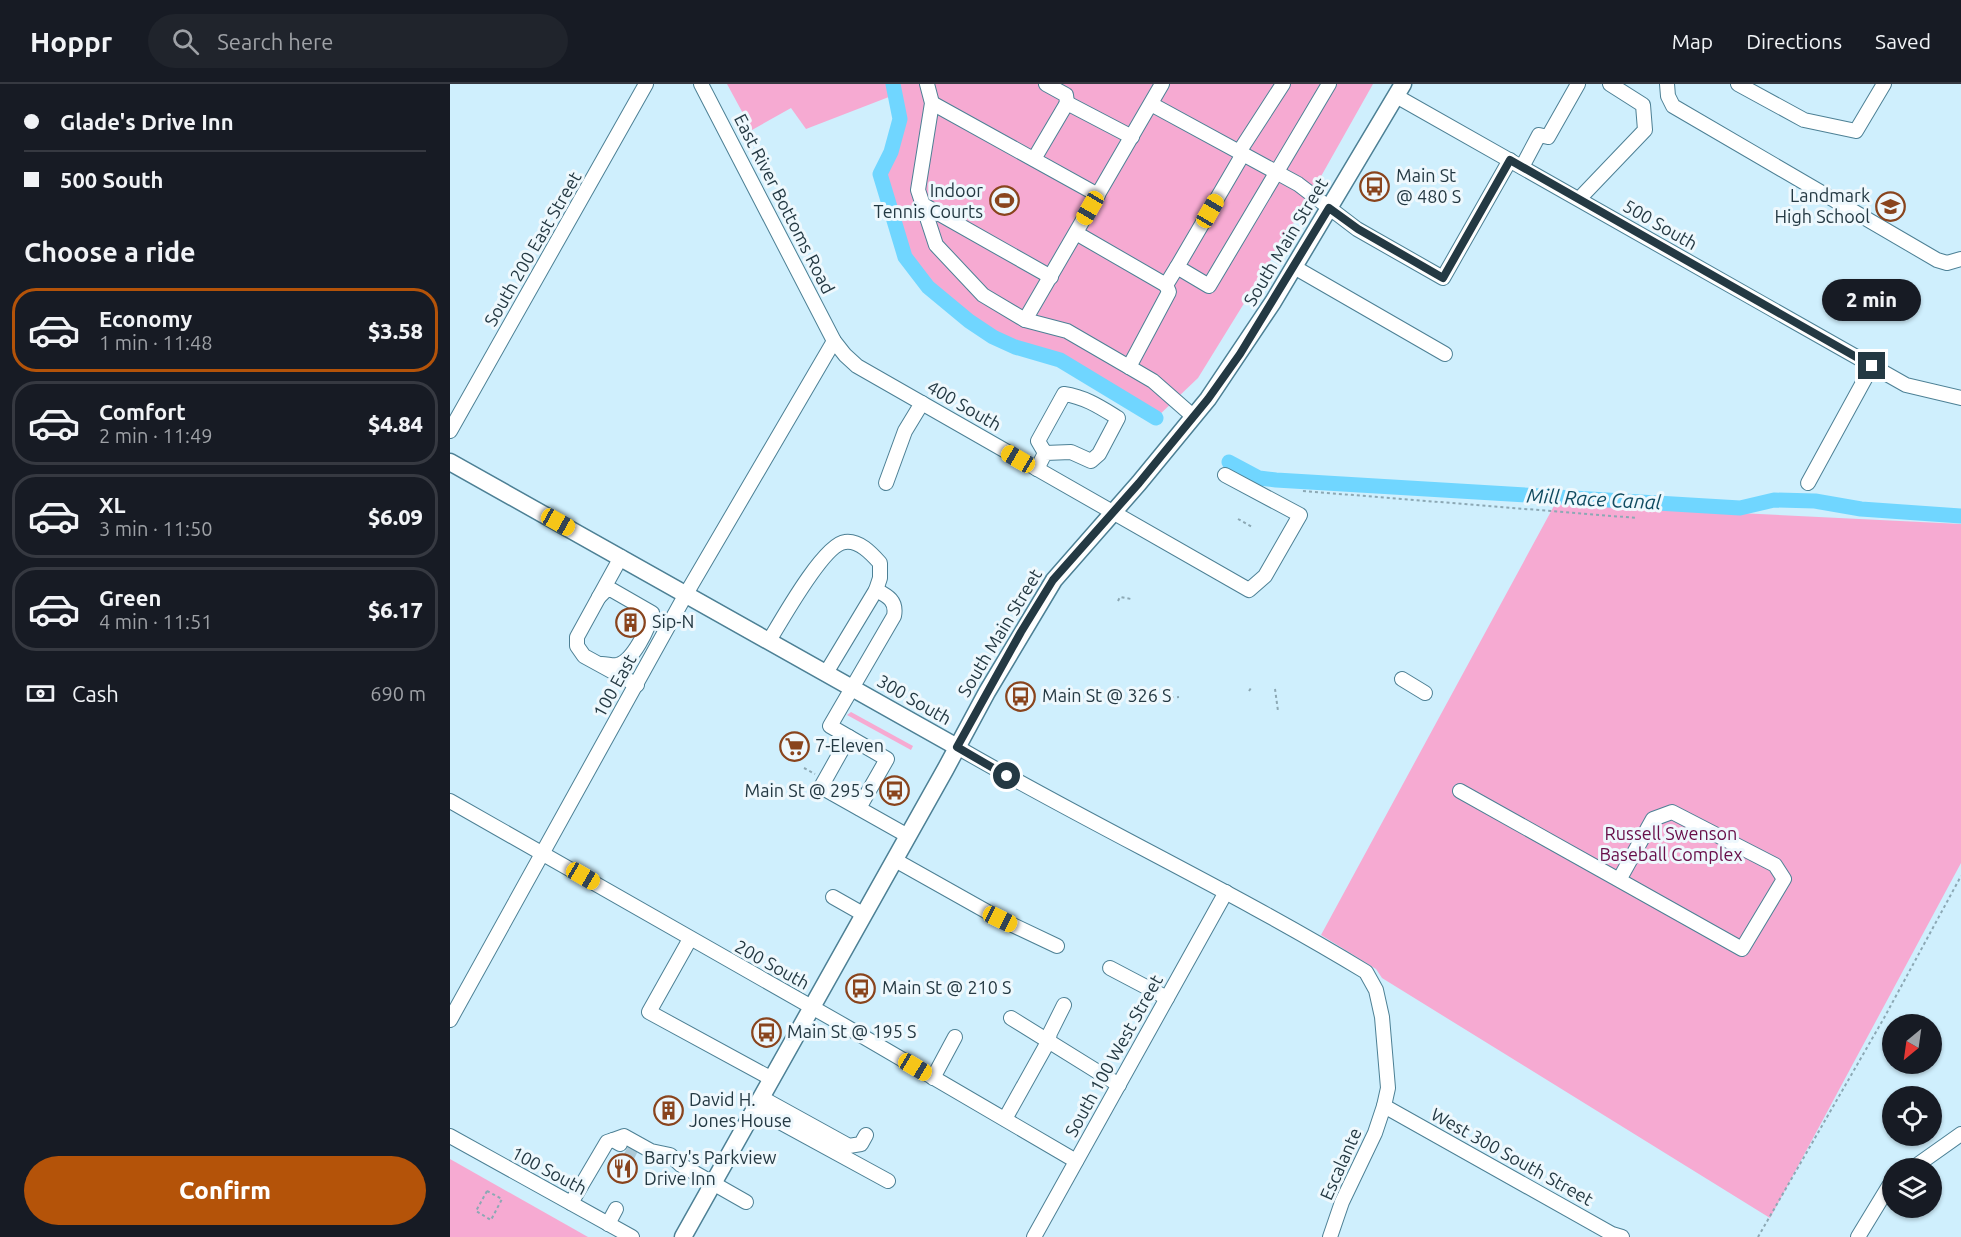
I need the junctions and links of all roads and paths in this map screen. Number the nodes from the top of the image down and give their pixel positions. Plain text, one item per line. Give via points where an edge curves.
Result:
1 (646, 84) edge
2 (701, 84) edge
3 (927, 84) edge
4 (1046, 84) edge
5 (1162, 84) edge
6 (1283, 84) edge
7 (1329, 84) edge
8 (1578, 84) edge
9 (1610, 84) edge
10 (1667, 84) edge
11 (1738, 84) edge
12 (1884, 84) edge
13 (1400, 90) edge
14 (1067, 102) junction
15 (932, 103) junction
16 (1151, 105) junction
17 (1132, 137) junction
18 (1241, 153) junction
19 (1034, 159) junction
20 (1516, 164) junction
21 (1275, 172) junction
22 (1098, 195) junction
23 (1579, 200) junction
24 (922, 204) junction
25 (1329, 208) junction
26 (1076, 233) junction
27 (1961, 259) edge
28 (1177, 267) junction
29 (1294, 267) junction
30 (1051, 277) junction
31 (1166, 285) junction
32 (1025, 320) junction
33 (834, 342) junction
34 (1445, 354) dead end
35 (1872, 366) junction
36 (1129, 367) junction
37 (1961, 398) edge
38 (922, 403) junction
39 (1194, 417) junction
40 (450, 431) edge
41 (1045, 453) junction
42 (450, 462) edge
43 (1037, 470) junction
44 (1225, 475) dead end
45 (886, 483) dead end
46 (1808, 483) dead end
47 (1303, 491) dead end
48 (1113, 511) junction
49 (1637, 518) dead end
50 (1238, 519) dead end
51 (1252, 527) dead end
52 (621, 557) junction
53 (876, 590) junction
54 (686, 594) junction
55 (598, 597) junction
56 (1131, 599) dead end
57 (1118, 601) dead end
58 (769, 641) junction
59 (600, 664) junction
60 (826, 673) junction
61 (1402, 679) dead end
62 (637, 685) junction
63 (853, 688) junction
64 (1251, 688) dead end
65 (1275, 689) dead end
66 (1249, 692) dead end
67 (1425, 693) dead end
68 (1179, 697) dead end
69 (1165, 698) dead end
70 (1278, 711) dead end
71 (849, 737) junction
72 (957, 747) junction
73 (1460, 791) dead end
74 (450, 801) edge
75 (859, 808) junction
76 (908, 836) junction
77 (544, 853) junction
78 (895, 860) junction
79 (1961, 876) edge
80 (1619, 880) junction
81 (1226, 892) junction
82 (833, 897) dead end
83 (863, 914) junction
84 (690, 939) junction
85 (1057, 946) dead end
86 (1110, 968) dead end
87 (1167, 998) junction
88 (1064, 1005) dead end
89 (812, 1007) junction
90 (1011, 1018) dead end
91 (450, 1020) edge
92 (955, 1038) dead end
93 (1048, 1042) junction
94 (933, 1078) junction
95 (772, 1079) junction
96 (1119, 1084) junction
97 (759, 1103) junction
98 (1384, 1106) junction
99 (1005, 1119) junction
100 (866, 1135) dead end
101 (1961, 1135) edge
102 (450, 1136) edge
103 (613, 1140) junction
104 (1928, 1158) edge
105 (1076, 1161) junction
106 (678, 1162) junction
107 (888, 1181) dead end
108 (714, 1184) junction
109 (495, 1196) joint
110 (1882, 1198) edge
111 (746, 1202) dead end
112 (571, 1203) junction
113 (616, 1209) dead end
114 (608, 1224) junction
115 (632, 1237) edge
116 (683, 1237) edge
117 (1034, 1237) edge
118 (1330, 1237) edge
119 (1623, 1237) edge
120 (1758, 1237) edge
121 (1858, 1237) edge

1 - 40 street, South 200 East Street
2 - 33 street, East River Bottoms Road
3 - 15 street
4 - 14 street via 1066,95
5 - 16 street
6 - 18 street
7 - 21 street
8 - 20 street via 1548,137 1539,135
9 - 23 street via 1643,105 1645,130
10 - 27 street via 1673,106 1683,112 1937,260 1947,263
11 - 12 street via 1804,120 1856,131
13 - 20 street, 500 South
13 - 25 main road, South Main Street
14 - 17 street
14 - 19 street
15 - 19 street
15 - 24 street via 918,190
16 - 17 street
16 - 18 street
17 - 22 street
18 - 21 street
18 - 28 street
19 - 22 street
20 - 23 street, 500 South
20 - 25 street via 1443,278
21 - 25 street
21 - 28 street via 1209,286
22 - 26 street
23 - 35 street, 500 South
24 - 30 street
24 - 32 street via 936,245 983,295
25 - 29 main road, South Main Street
26 - 30 street
26 - 31 street
28 - 31 street
29 - 34 street
29 - 39 main road, South Main Street via 1240,354
30 - 32 street
31 - 36 street via 1169,292
32 - 36 street via 1067,332
33 - 38 street, 400 South via 857,366
33 - 54 street, 100 East
35 - 37 street, 500 South via 1906,385
35 - 46 street
36 - 39 street via 1153,381
38 - 43 street, 400 South
38 - 45 street via 905,431
39 - 48 main road, South Main Street
41 - 41 street via 1071,452 1091,461 1100,454 1118,418 1090,400 1064,394 1038,441
41 - 43 street
42 - 52 main road, 300 South
43 - 48 street, 400 South
44 - 48 street, 400 South via 1300,515 1265,576 1249,590
47 - 49 path
48 - 72 main road, South Main Street via 1053,580
50 - 51 path
52 - 54 main road, 300 South
52 - 55 street
53 - 58 street via 880,562 862,546 841,542 803,585
53 - 60 street
53 - 63 street via 892,600 894,616
54 - 58 main road, 300 South
54 - 62 street, 100 East
55 - 59 street via 577,637 577,646 584,656
55 - 59 street via 612,590 652,613 630,658 619,665
56 - 57 path via 1120,597
58 - 60 main road, 300 South
59 - 62 street
60 - 63 main road, 300 South
61 - 67 street
62 - 77 street, 100 East
63 - 71 street via 830,726
63 - 72 main road, 300 South
64 - 66 path
65 - 70 path
68 - 69 path
71 - 75 street via 887,759
71 - 75 street via 821,787
72 - 76 main road, South Main Street
72 - 81 street, 300 South
73 - 80 street
74 - 77 street, 200 South
75 - 76 street
76 - 78 main road, South Main Street
77 - 84 street, 200 South
77 - 91 street, 100 East
78 - 83 main road, South Main Street
78 - 85 street
79 - 120 path
80 - 80 street via 1742,949 1785,879 1775,865 1672,812 1653,819
81 - 87 street, South 100 West Street
81 - 98 street, 300 South via 1366,972 1376,990 1382,1017 1388,1077
82 - 83 street
83 - 89 main road, South Main Street
84 - 89 street, 200 South
84 - 95 street via 649,1012
86 - 87 street
87 - 96 street, South 100 West Street
88 - 93 street
89 - 94 street, 200 South
89 - 95 main road, South Main Street
90 - 93 street
92 - 94 street
93 - 96 street
93 - 99 street
94 - 99 street, 200 South
95 - 97 main road, South Main Street
96 - 105 street, South 100 West Street
97 - 100 street via 849,1146 861,1144
97 - 107 street
97 - 108 main road, South Main Street
98 - 118 street, Escalante
98 - 119 street, West 300 South Street
99 - 105 street, 200 South
101 - 104 street
102 - 112 street, 100 South
103 - 106 street via 649,1159
103 - 106 street via 624,1136
103 - 112 street via 607,1142
105 - 117 street, South 100 West Street
106 - 108 street
108 - 111 street
108 - 116 main road, South Main Street
109 - 109 path via 487,1191 476,1211 491,1220 502,1199
110 - 121 street
112 - 114 street, 100 South
113 - 114 street
114 - 115 street, 100 South

